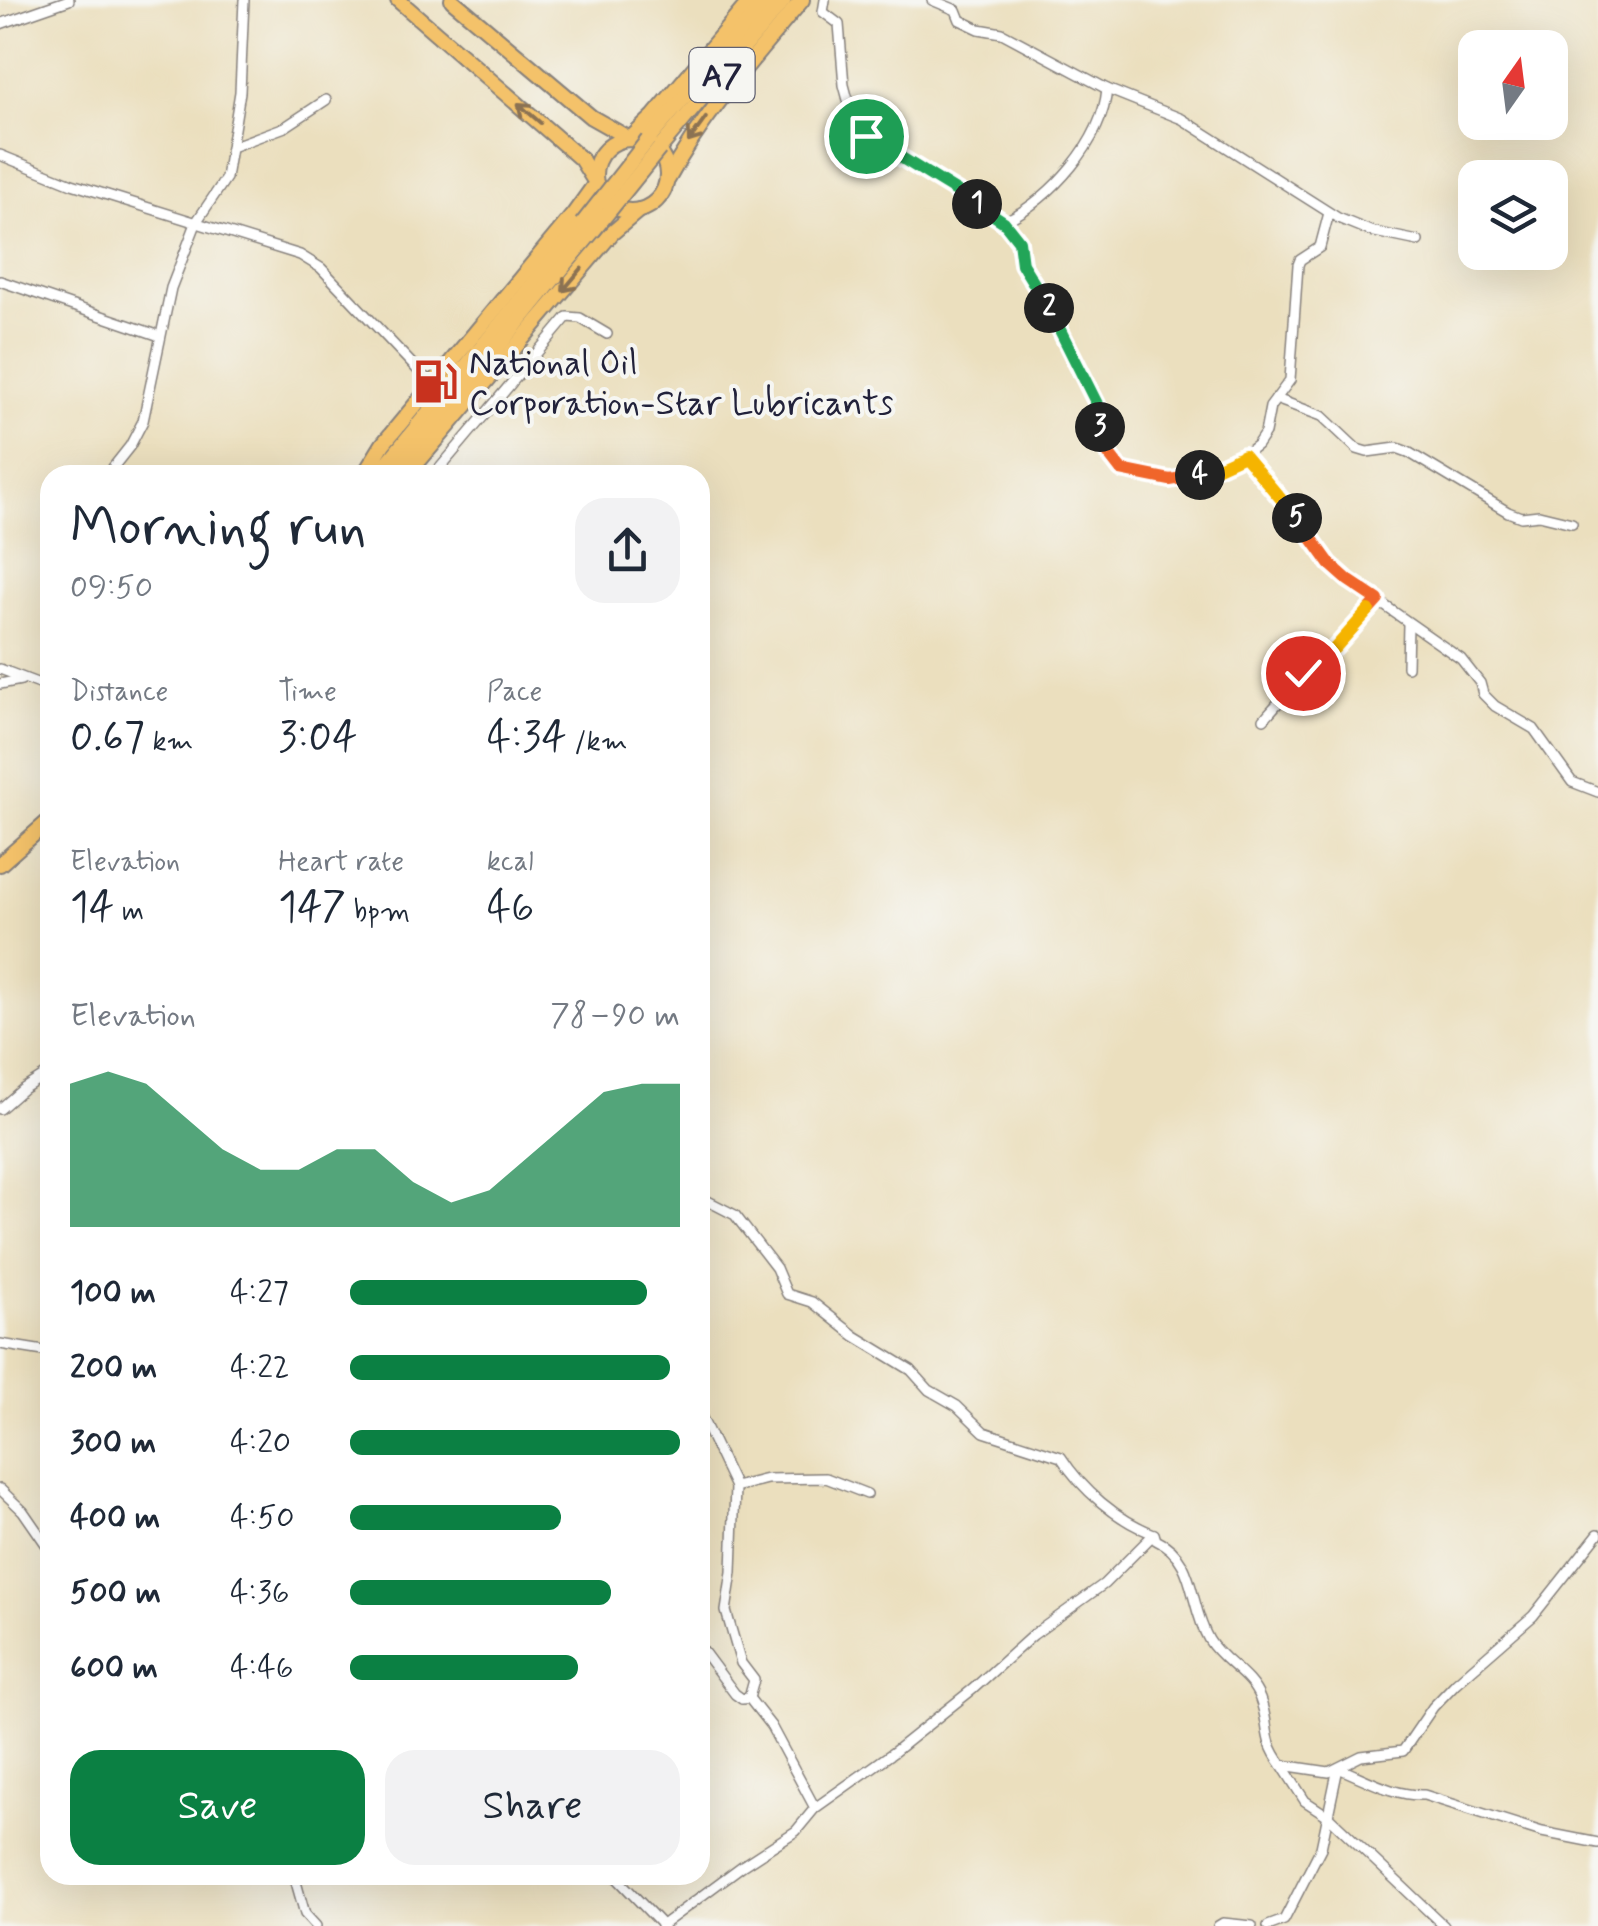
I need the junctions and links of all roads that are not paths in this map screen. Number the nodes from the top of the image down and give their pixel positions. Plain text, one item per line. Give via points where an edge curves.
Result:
1 (69, 0) edge
2 (244, 0) edge
3 (398, 0) edge
4 (452, 0) edge
5 (751, 0) edge
6 (767, 0) edge
7 (784, 0) edge
8 (802, 0) edge
9 (825, 0) edge
10 (932, 0) edge
11 (0, 24) edge
12 (1107, 90) junction
13 (326, 100) dead end
14 (630, 139) junction
15 (234, 146) junction
16 (0, 155) edge
17 (667, 180) junction
18 (596, 182) junction
19 (639, 210) junction
20 (1329, 213) junction
21 (197, 222) junction
22 (1004, 222) junction
23 (1418, 242) dead end
24 (0, 281) edge
25 (607, 334) dead end
26 (160, 336) junction
27 (432, 385) junction
28 (1276, 399) junction
29 (1244, 455) junction
30 (115, 465) edge
31 (372, 465) edge
32 (401, 465) edge
33 (401, 465) edge
34 (402, 465) edge
35 (442, 465) edge
36 (1572, 523) dead end
37 (1378, 600) junction
38 (1408, 624) junction
39 (1407, 666) dead end
40 (0, 669) edge
41 (24, 680) junction
42 (0, 684) edge
43 (40, 685) edge
44 (1264, 719) dead end
45 (1598, 792) edge
46 (40, 831) edge
47 (0, 864) edge
48 (40, 1078) edge
49 (0, 1109) edge
50 (710, 1202) edge
51 (0, 1344) edge
52 (40, 1350) edge
53 (710, 1435) edge
54 (735, 1488) junction
55 (0, 1489) edge
56 (867, 1494) dead end
57 (1154, 1534) junction
58 (1598, 1534) edge
59 (40, 1536) edge
60 (710, 1660) edge
61 (749, 1698) junction
62 (1282, 1765) junction
63 (1338, 1768) junction
64 (815, 1808) junction
65 (1328, 1816) junction
66 (1598, 1843) edge
67 (297, 1885) edge
68 (623, 1885) edge
69 (316, 1926) edge
70 (662, 1926) edge
71 (1218, 1926) edge
72 (1252, 1926) edge
73 (1268, 1926) edge
74 (1444, 1926) edge

1 - 11 street
2 - 15 street
18 -> 3 highway via 582,159
4 - 14 highway via 591,116
5 - 14 highway
6 - 32 highway, A7, bridge via 648,140
7 - 33 highway, A7, bridge
8 -> 17 highway via 717,103
9 - 22 street via 823,12 839,24 851,111 866,136
10 - 12 street
12 - 20 street via 1182,120
12 - 22 street via 1105,110 1070,166
13 - 15 street via 285,127
14 - 17 highway via 656,149
14 - 18 highway via 605,150
15 - 21 street via 226,178
16 - 21 street
17 - 19 highway via 657,200
18 - 19 highway via 612,205
18 - 27 highway
19 -> 34 highway
20 - 23 street
20 - 28 street via 1320,247 1298,266 1290,380
21 - 26 street
21 - 27 street via 272,244 320,268
22 - 29 street via 1097,404 1104,448 1121,470 1183,480
24 - 26 street
25 - 35 street via 567,317
26 - 30 street via 143,420
27 - 31 highway
28 - 29 street via 1265,433
28 - 36 street via 1322,416 1357,449 1397,448 1508,512
29 - 37 street via 1330,564
37 - 38 street
37 - 44 street
38 - 39 street
38 - 45 street via 1461,659 1495,706 1534,729 1572,782
40 - 41 street
41 - 42 street
41 - 43 street
46 - 47 highway
48 - 49 street
50 - 57 street via 734,1215 776,1268 787,1294 812,1302 910,1370 984,1432 1061,1457 1075,1480
51 - 52 street
53 - 54 street
54 - 56 street via 826,1478
54 - 61 street via 726,1610 741,1662 754,1680
55 - 59 street
57 - 62 street via 1185,1563 1210,1641 1262,1701 1268,1748
57 - 64 street via 1104,1584
58 - 63 street via 1533,1616 1433,1707 1403,1751 1362,1756
60 - 61 street via 735,1694
61 - 64 street
62 - 63 street
62 - 65 street via 1305,1801
63 - 65 street
63 - 66 street via 1407,1796 1424,1795
64 - 70 street via 796,1830
65 - 73 street via 1321,1848 1284,1920
65 - 74 street
67 - 69 street
68 - 70 street
71 - 72 street

